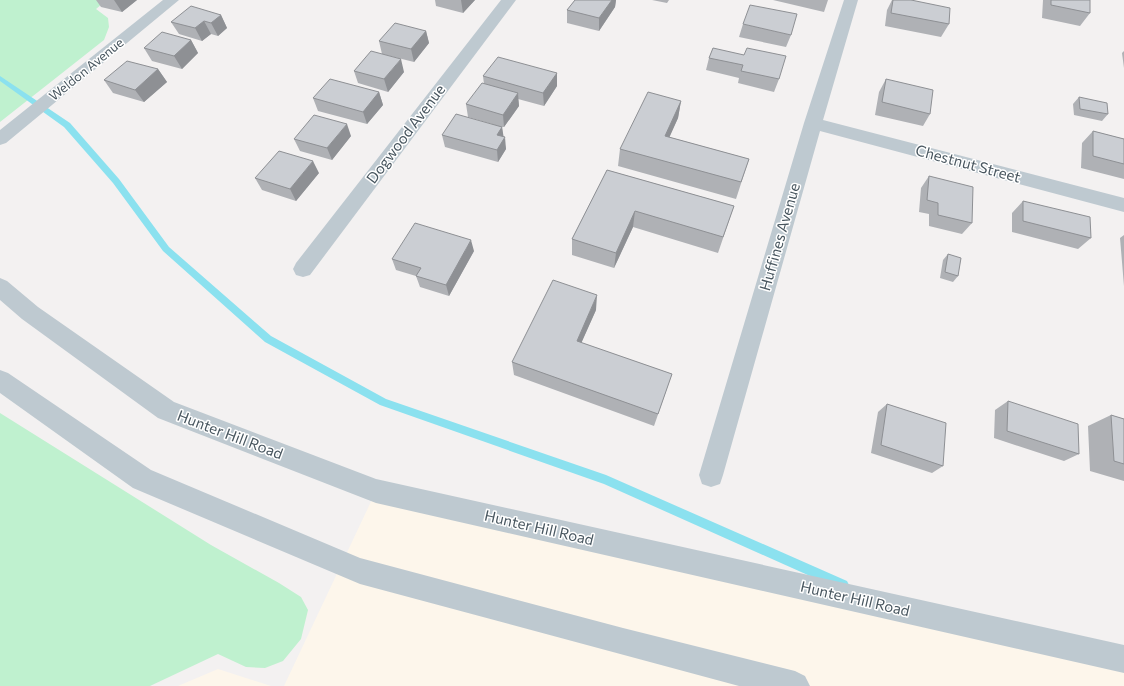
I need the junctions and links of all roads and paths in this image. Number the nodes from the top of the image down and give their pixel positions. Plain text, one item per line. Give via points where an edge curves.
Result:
1 (172, 0) edge
2 (509, 0) edge
3 (851, 0) edge
4 (813, 124) junction
5 (0, 139) edge
6 (1124, 205) edge
7 (303, 269) dead end
8 (0, 287) edge
9 (0, 380) edge
10 (711, 475) dead end
11 (1124, 659) edge
12 (795, 686) edge

1 - 5 street, Weldon Avenue
2 - 7 street, Dogwood Avenue
3 - 4 street, Huffines Avenue
4 - 6 street, Chestnut Street
4 - 10 street, Huffines Avenue
8 - 11 street, Hunter Hill Road via 30,313 166,410 376,491
9 - 12 street via 142,478 360,571

